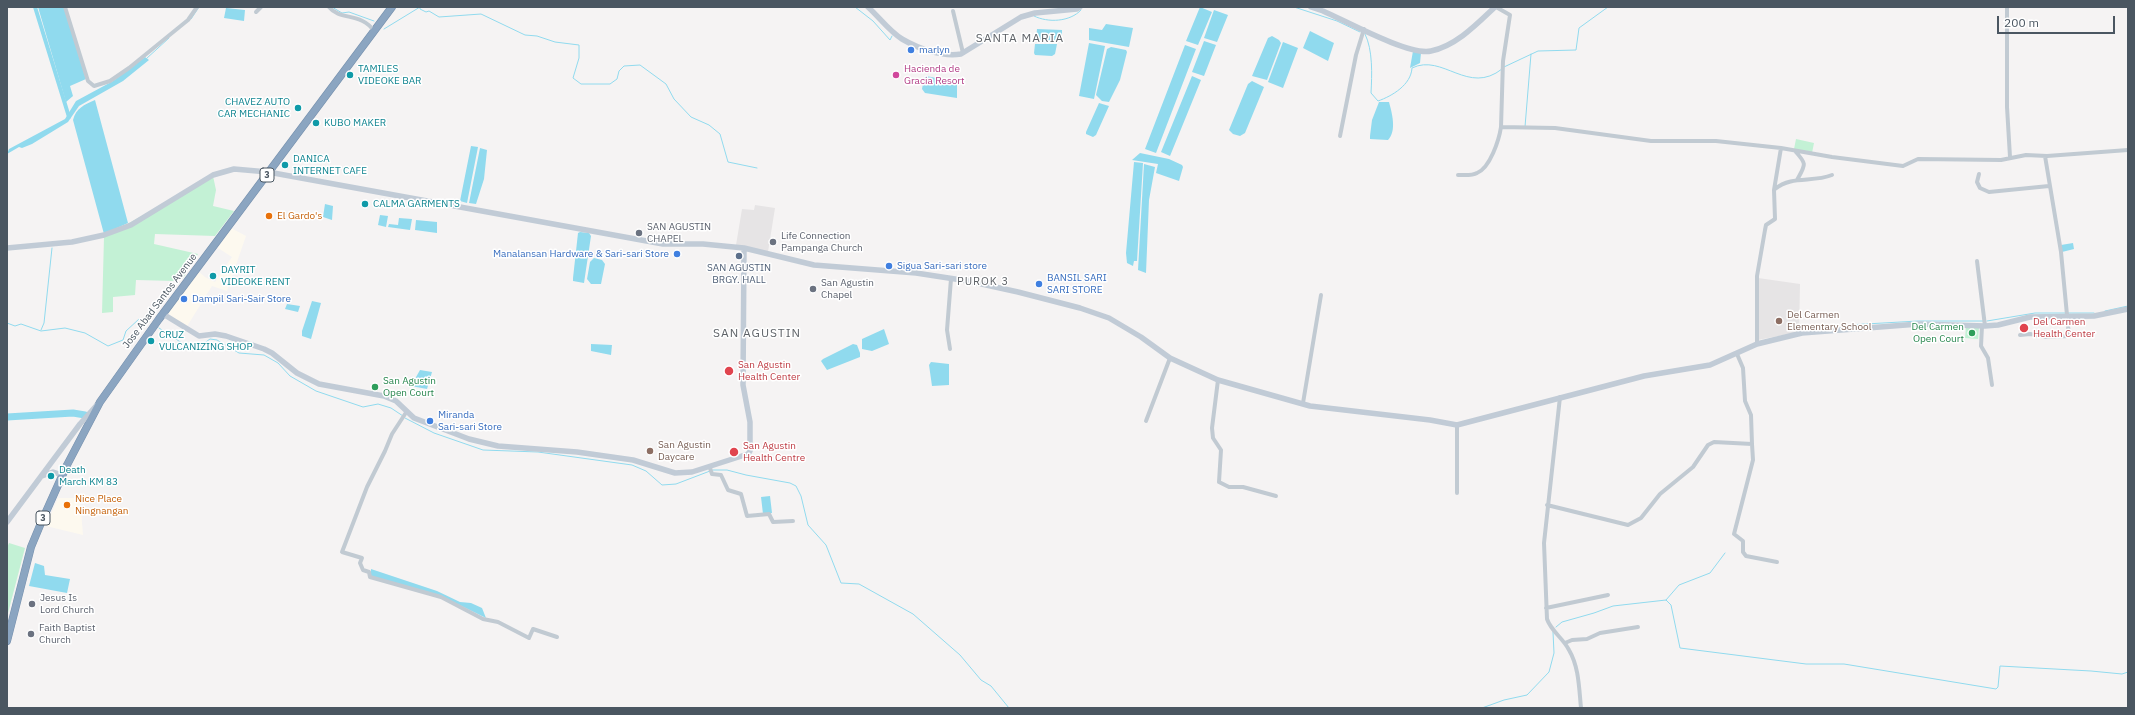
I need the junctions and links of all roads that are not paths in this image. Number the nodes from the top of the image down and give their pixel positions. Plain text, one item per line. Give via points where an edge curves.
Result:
1 (65, 7) edge
2 (197, 7) edge
3 (261, 7) edge
4 (329, 7) edge
5 (392, 7) edge
6 (868, 7) edge
7 (1080, 7) edge
8 (1311, 7) edge
9 (1496, 7) edge
10 (2007, 7) edge
11 (953, 11) dead end
12 (256, 12) dead end
13 (1364, 29) junction
14 (374, 31) junction
15 (963, 53) junction
16 (1501, 127) junction
17 (1340, 136) dead end
18 (1781, 148) junction
19 (1795, 150) junction
20 (2128, 150) edge
21 (2045, 156) junction
22 (2010, 157) junction
23 (268, 172) junction
24 (1979, 174) dead end
25 (1458, 175) dead end
26 (1832, 175) dead end
27 (1797, 180) junction
28 (2049, 186) junction
29 (1774, 190) junction
30 (7, 248) edge
31 (744, 248) junction
32 (1977, 261) dead end
33 (951, 279) junction
34 (1321, 295) dead end
35 (2128, 309) edge
36 (163, 314) junction
37 (2069, 318) junction
38 (1984, 326) junction
39 (2020, 335) dead end
40 (1757, 344) junction
41 (950, 350) dead end
42 (1737, 354) junction
43 (1170, 358) junction
44 (1218, 380) junction
45 (1992, 385) dead end
46 (1560, 397) junction
47 (100, 402) junction
48 (1303, 403) junction
49 (406, 412) junction
50 (1146, 420) dead end
51 (1457, 425) junction
52 (1752, 444) junction
53 (710, 468) junction
54 (62, 476) junction
55 (40, 477) junction
56 (1457, 494) dead end
57 (1276, 496) dead end
58 (1547, 506) junction
59 (793, 521) dead end
60 (7, 522) edge
61 (1777, 562) dead end
62 (1608, 595) dead end
63 (1546, 608) junction
64 (1638, 627) dead end
65 (557, 637) dead end
66 (7, 641) edge
67 (1565, 643) junction
68 (1581, 708) edge

1 - 2 street via 88,81 94,86 110,81 129,68 188,20
3 - 12 street
4 - 14 street via 337,14 363,20
5 - 14 highway, Jose Abad Santos Avenue / 3
6 - 15 street via 901,39 934,52 952,55
7 - 15 street via 1021,17
8 - 13 street
9 - 13 street via 1462,35 1431,51 1414,50
9 - 16 street via 1510,15 1503,61
10 - 22 street
11 - 15 street
13 - 17 street
14 - 23 highway, Jose Abad Santos Avenue / 3
16 - 18 street via 1555,128 1651,141 1716,142
16 - 25 street via 1499,144 1482,170 1477,174
18 - 19 street
18 - 29 street
19 - 22 street via 1903,166 1918,159 2001,160
19 - 27 street via 1804,161 1804,167
20 - 21 street
21 - 22 street
21 - 28 street
23 - 30 street via 234,169 213,175 131,224 104,236 72,242
23 - 31 street via 663,244
23 - 36 highway, Jose Abad Santos Avenue / 3
24 - 28 street via 1978,186 1989,192
26 - 27 street via 1816,180
27 - 29 street
28 - 37 street
29 - 40 street via 1776,215 1775,219 1766,225 1758,276
31 - 33 street via 814,265 895,271
31 - 53 street via 743,385 750,422 750,451
32 - 38 street
33 - 41 street via 946,330
33 - 43 street via 1018,292 1109,318
34 - 48 street
35 - 37 street
36 - 47 highway, Jose Abad Santos Avenue / 3
36 - 49 street via 199,336 226,336 264,349 296,373 319,384 396,400
37 - 38 street via 2030,317
37 - 39 street via 2069,336
38 - 40 street via 1919,324 1838,329 1802,333
38 - 45 street via 1981,346 1988,358
40 - 42 street
42 - 46 street via 1710,365 1644,376
42 - 52 street via 1743,368 1745,401 1751,415
43 - 44 street
43 - 50 street
44 - 48 street
44 - 57 street via 1212,428 1213,438 1221,450 1219,482 1230,487 1243,487
46 - 51 street
46 - 58 street
47 - 54 highway, Jose Abad Santos Avenue / 3
47 - 55 street
48 - 51 street via 1341,411
49 - 53 street via 414,418 469,439 498,446 576,452 633,460 675,473
49 - 65 street via 392,434 367,486 342,552 362,558 360,564 363,570 369,572 370,577 440,597 483,619 498,622 530,638 533,629
51 - 56 street
52 - 58 street via 1714,442 1708,445 1693,467 1660,494 1641,518 1628,525
52 - 61 street via 1753,460 1734,534 1743,541 1743,552 1746,556
53 - 59 street via 712,474 721,475 728,490 741,494 747,516 769,514 774,522
54 - 55 street via 53,472
54 - 66 highway, Jose Abad Santos Avenue / 3 via 31,548
55 - 60 street
58 - 63 street via 1544,543
62 - 63 street
63 - 67 street via 1548,624
64 - 67 street via 1600,632 1587,639
67 - 68 street via 1577,671

